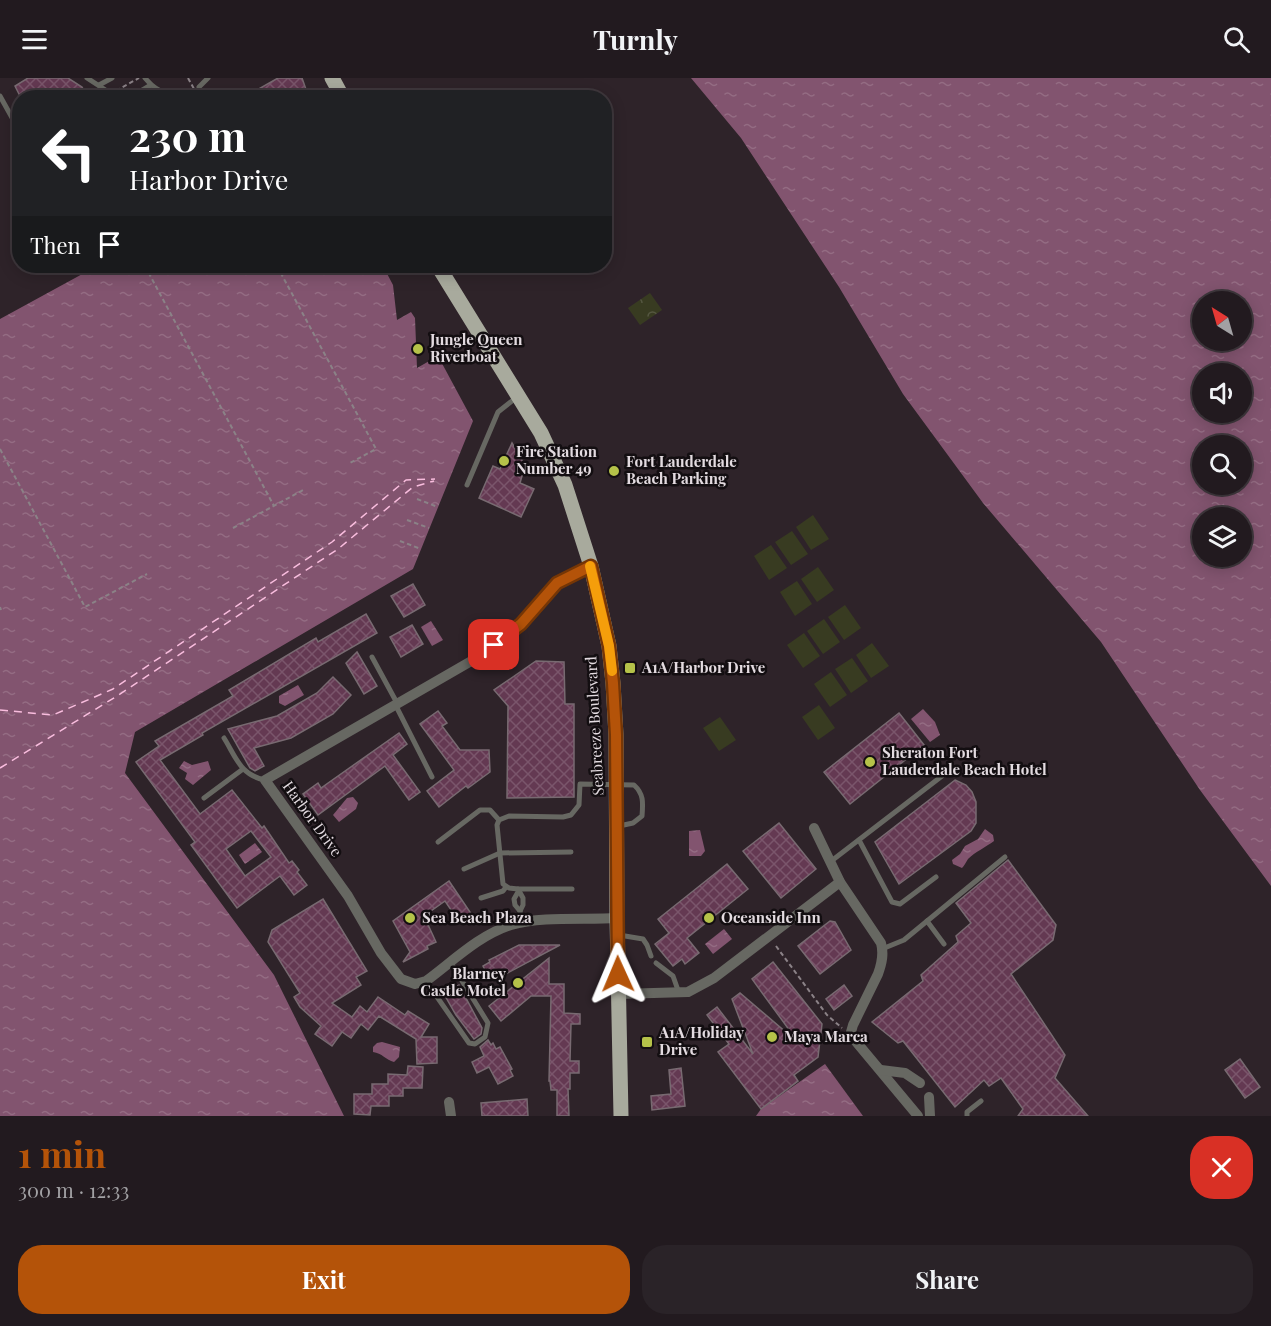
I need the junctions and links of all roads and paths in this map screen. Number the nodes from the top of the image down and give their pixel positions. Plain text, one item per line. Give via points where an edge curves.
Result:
1 (87, 78) edge
2 (112, 78) edge
3 (139, 78) edge
4 (146, 78) edge
5 (208, 78) edge
6 (99, 85) junction
7 (151, 86) junction
8 (199, 87) dead end
9 (104, 90) edge
10 (117, 90) edge
11 (144, 90) edge
12 (157, 90) edge
13 (0, 96) edge
14 (12, 118) edge
15 (149, 273) edge
16 (281, 273) edge
17 (442, 273) edge
18 (518, 396) junction
19 (0, 449) edge
20 (350, 463) dead end
21 (467, 485) dead end
22 (305, 489) dead end
23 (417, 499) dead end
24 (274, 506) junction
25 (438, 507) dead end
26 (407, 520) dead end
27 (233, 528) dead end
28 (429, 528) dead end
29 (400, 541) dead end
30 (421, 549) dead end
31 (591, 566) junction
32 (147, 574) dead end
33 (372, 657) dead end
34 (397, 705) junction
35 (224, 738) dead end
36 (243, 769) junction
37 (942, 776) dead end
38 (432, 777) dead end
39 (265, 780) junction
40 (617, 785) junction
41 (204, 798) dead end
42 (499, 820) junction
43 (617, 826) junction
44 (814, 828) dead end
45 (859, 840) junction
46 (438, 842) dead end
47 (572, 852) dead end
48 (500, 853) junction
49 (1005, 857) dead end
50 (830, 862) junction
51 (464, 868) dead end
52 (936, 877) dead end
53 (840, 882) junction
54 (506, 887) junction
55 (572, 889) dead end
56 (518, 890) junction
57 (481, 898) dead end
58 (617, 918) junction
59 (927, 921) junction
60 (521, 924) junction
61 (618, 934) junction
62 (769, 937) junction
63 (944, 944) dead end
64 (882, 949) junction
65 (651, 956) dead end
66 (451, 963) junction
67 (656, 963) dead end
68 (426, 981) junction
69 (679, 993) junction
70 (619, 994) junction
71 (853, 1038) junction
72 (881, 1070) junction
73 (920, 1083) dead end
74 (929, 1097) dead end
75 (981, 1101) dead end
76 (449, 1102) dead end
77 (451, 1116) edge
78 (621, 1116) edge
79 (918, 1116) edge
80 (930, 1116) edge
81 (967, 1116) edge

1 - 6 lane
2 - 6 lane
3 - 10 path, bridge
4 - 7 lane
5 - 8 lane
6 - 9 lane
7 - 11 lane
7 - 12 lane
13 - 14 lane
15 - 24 path
16 - 20 path via 376,449
17 - 18 main road, Seabreeze Boulevard
18 - 21 lane via 498,412
18 - 31 main road, Seabreeze Boulevard via 565,485
19 - 32 path via 86,607
22 - 24 path
23 - 25 path
24 - 27 path
26 - 28 path
29 - 30 path
31 - 34 street, Harbor Drive via 557,583 521,624 480,656
31 - 40 main road, Seabreeze Boulevard via 609,646
33 - 34 lane
34 - 38 lane
34 - 39 street, Harbor Drive
35 - 36 lane
36 - 39 lane via 252,778
36 - 41 lane
37 - 45 lane
39 - 68 street, Harbor Drive via 348,896 401,979 415,984
40 - 42 lane via 577,784 579,805 571,815 509,816
40 - 43 main road, Seabreeze Boulevard
40 - 43 lane via 634,785 643,799 639,820
42 - 46 lane via 490,810 480,810
42 - 48 lane
43 - 58 main road, Seabreeze Boulevard
44 - 50 street
45 - 50 lane
45 - 52 lane via 892,902 900,904
47 - 48 lane
48 - 51 lane
48 - 54 lane
49 - 59 lane
50 - 53 street
53 - 62 street
53 - 64 street
54 - 56 lane
54 - 57 lane
55 - 56 lane
56 - 60 lane via 514,899
58 - 60 street
58 - 61 main road, Seabreeze Boulevard
59 - 63 lane
59 - 64 lane via 904,940
60 - 66 street via 484,938
61 - 65 lane via 643,939
61 - 70 main road, Seabreeze Boulevard
62 - 69 street via 714,978
62 - 71 path via 827,1015
64 - 71 street via 881,966 853,1025
66 - 68 street
66 - 68 lane via 488,1023 485,1037 475,1044 469,1043
67 - 69 lane via 673,976
69 - 70 street
70 - 78 main road, Seabreeze Boulevard
71 - 72 street
72 - 73 street via 905,1073
72 - 79 street
74 - 80 street
75 - 81 lane
76 - 77 street

